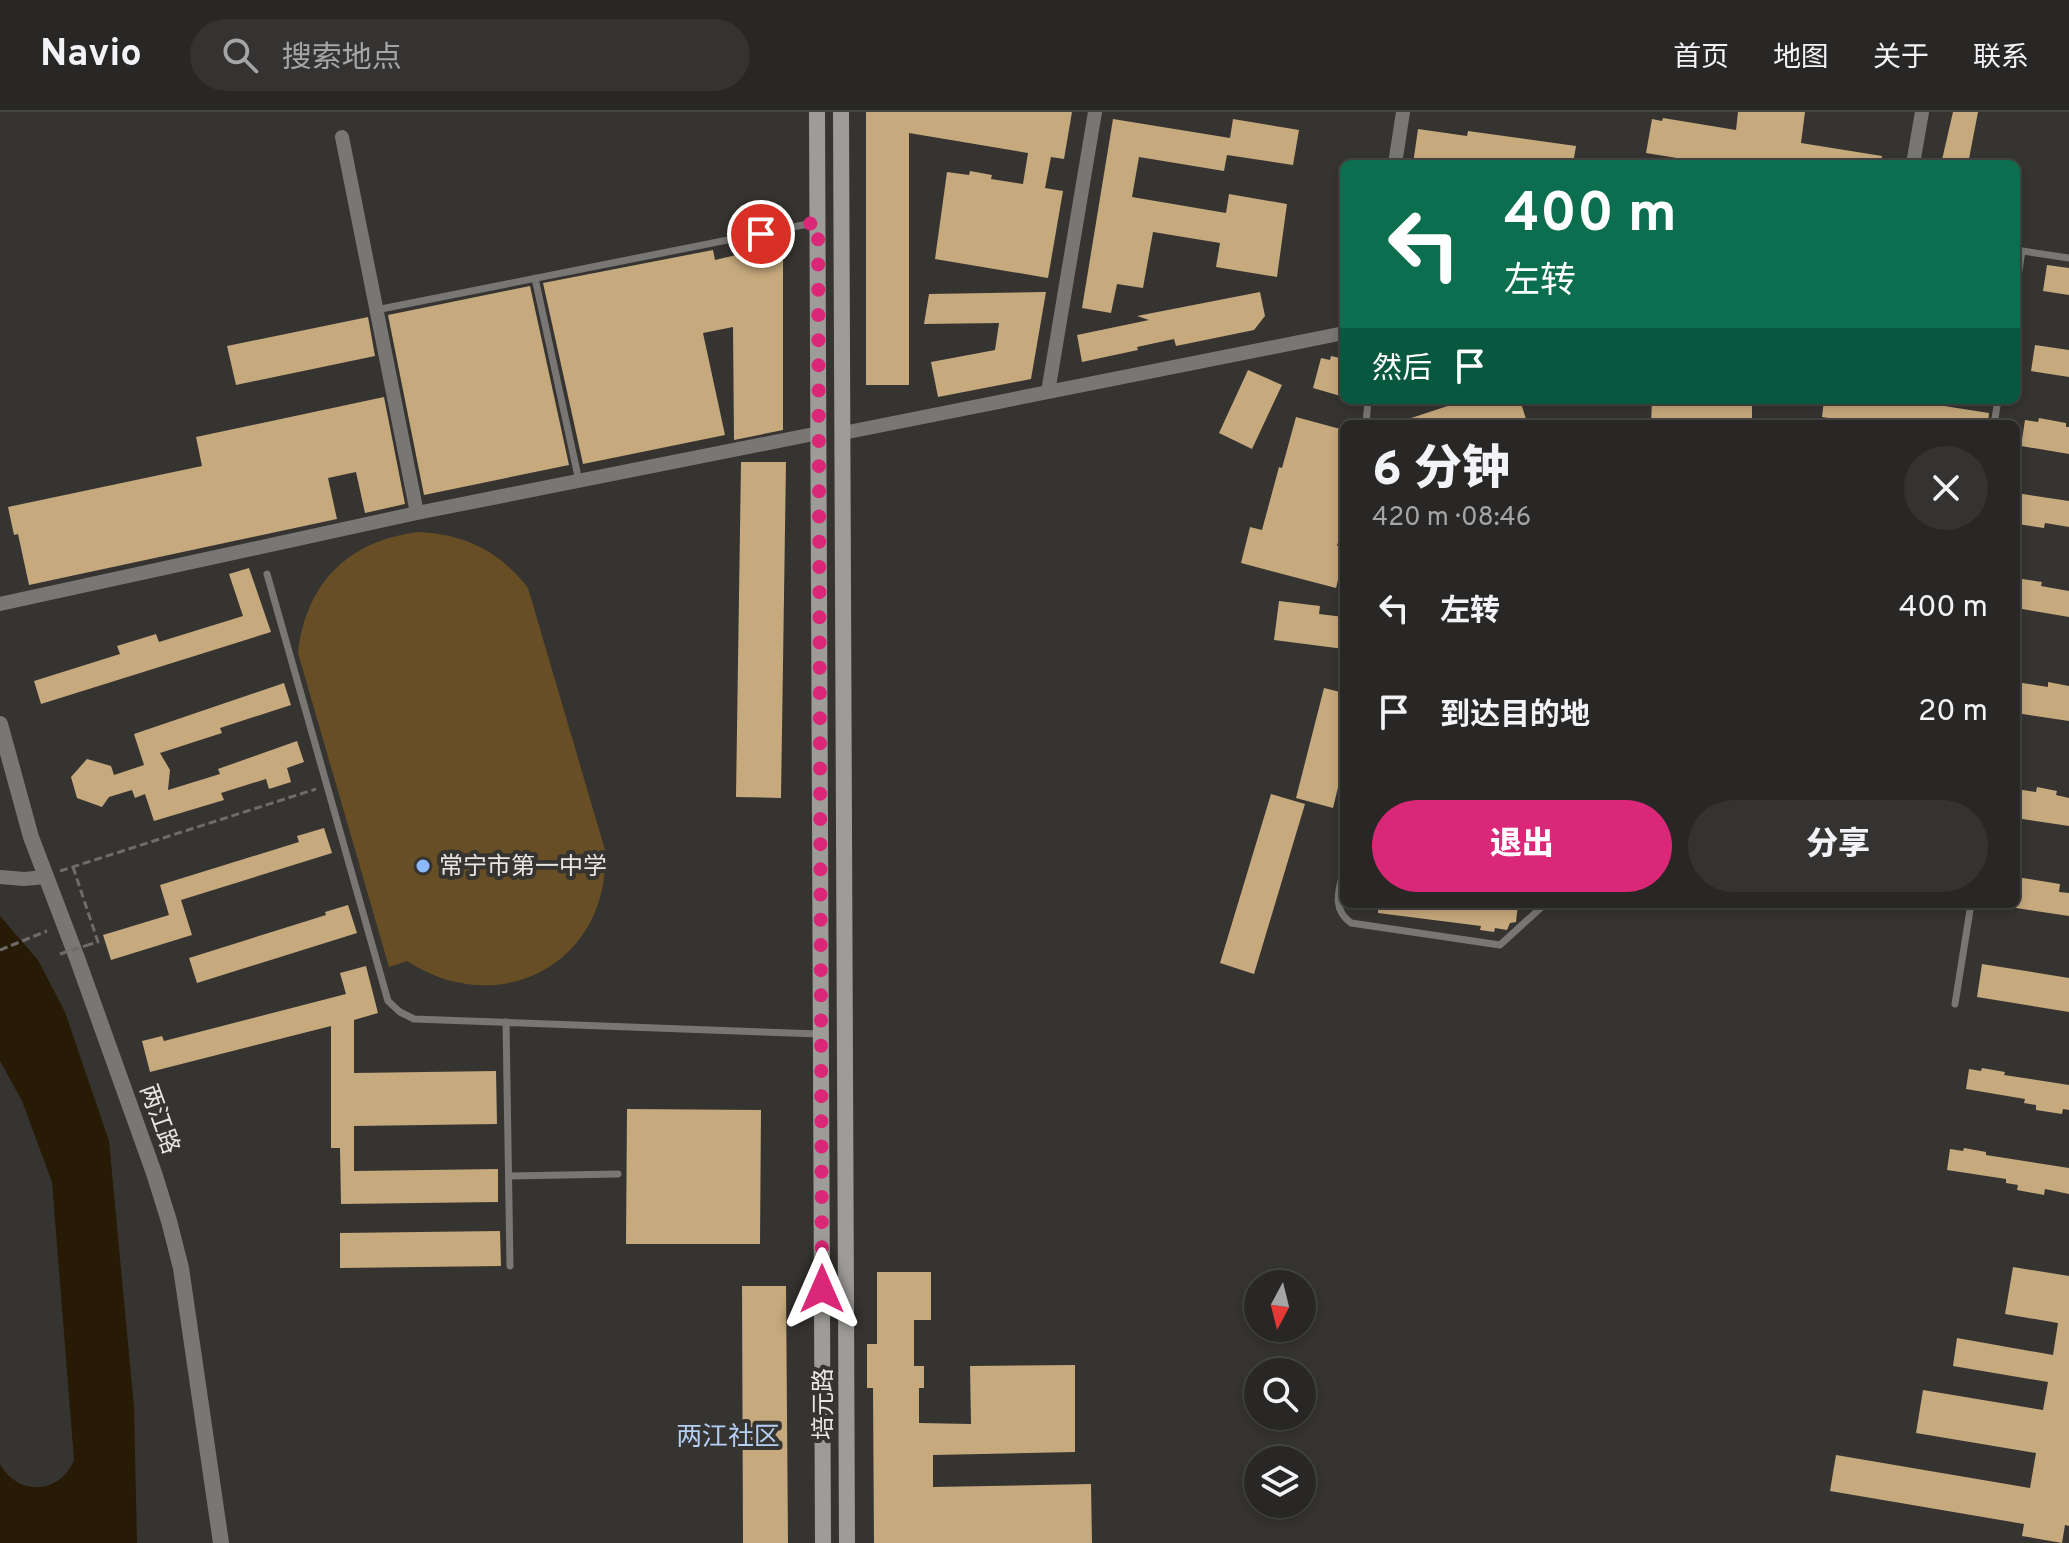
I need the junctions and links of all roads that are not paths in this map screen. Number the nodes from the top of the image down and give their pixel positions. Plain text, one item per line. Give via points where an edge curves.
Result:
1 (817, 112) edge
2 (841, 112) edge
3 (1095, 112) edge
4 (1403, 112) edge
5 (1922, 112) edge
6 (342, 137) dead end
7 (1396, 160) edge
8 (1914, 160) edge
9 (818, 222) junction
10 (2020, 250) edge
11 (2069, 258) edge
12 (535, 278) junction
13 (376, 310) junction
14 (1340, 334) edge
15 (1048, 392) junction
16 (819, 433) junction
17 (843, 433) junction
18 (579, 481) junction
19 (417, 513) junction
20 (267, 574) dead end
21 (0, 604) edge
22 (0, 724) edge
23 (0, 877) edge
24 (45, 877) junction
25 (1340, 884) edge
26 (1541, 908) edge
27 (1970, 908) edge
28 (1955, 1004) dead end
29 (506, 1022) junction
30 (821, 1034) junction
31 (618, 1174) dead end
32 (509, 1176) junction
33 (510, 1266) dead end
34 (221, 1543) edge
35 (823, 1543) edge
36 (847, 1543) edge

1 - 9 main road, 培元路
2 - 17 main road, 培元路
3 - 15 street
4 - 7 street
5 - 8 street
6 - 13 street
9 - 12 lane
9 - 16 main road, 培元路
10 - 11 lane
12 - 13 lane
12 - 18 lane
13 - 19 street
14 - 15 street
15 - 17 street
16 - 18 street
16 - 30 main road, 培元路
17 - 36 main road, 培元路
18 - 19 street
19 - 21 street
20 - 29 lane via 388,1001 414,1019
22 - 24 street, 两江路
23 - 24 street
24 - 34 street, 两江路 via 172,1233
25 - 26 lane via 1339,909 1351,923 1500,945
27 - 28 lane
29 - 30 lane
29 - 32 lane
30 - 35 main road, 培元路
31 - 32 lane
32 - 33 lane

